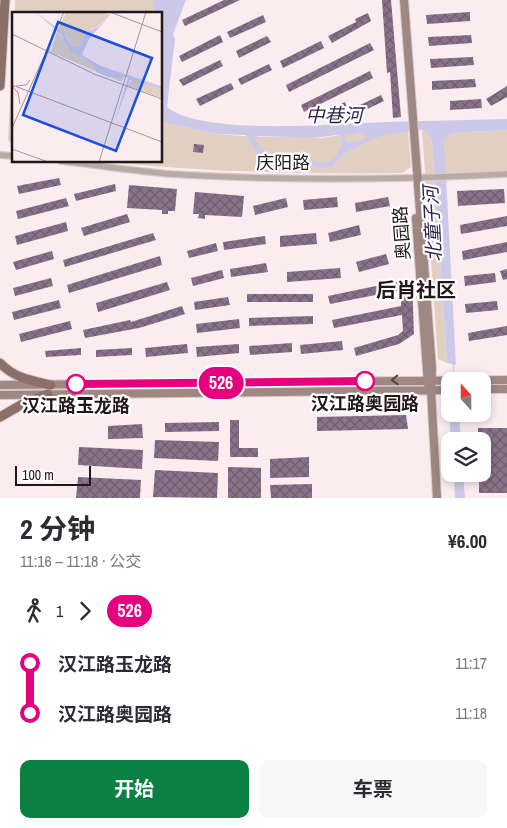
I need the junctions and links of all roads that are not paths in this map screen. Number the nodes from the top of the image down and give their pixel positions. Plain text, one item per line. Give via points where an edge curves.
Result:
1 (5, 0) edge
2 (403, 0) edge
3 (0, 86) edge
4 (68, 162) edge
5 (507, 174) edge
6 (416, 178) junction
7 (0, 362) edge
8 (430, 380) junction
9 (441, 380) edge
10 (491, 380) edge
11 (507, 380) edge
12 (51, 384) junction
13 (0, 385) edge
14 (491, 389) edge
15 (507, 389) edge
16 (431, 390) junction
17 (441, 390) edge
18 (48, 394) junction
19 (0, 395) edge
20 (0, 418) edge
21 (437, 498) edge

1 - 3 main road
2 - 6 main road, 奥园路
4 - 6 street, 庆阳路 via 168,174 261,179
5 - 6 street, 庆阳路
6 - 8 main road, 奥园路
7 - 12 main road via 6,370 25,380
8 - 9 main road
8 -> 12 main road
8 - 16 main road, 奥园路
10 - 11 main road
12 - 13 main road
14 - 15 main road
16 - 17 main road
16 - 18 main road
16 - 21 main road, 奥园路
18 - 19 main road
18 - 20 main road via 26,402

